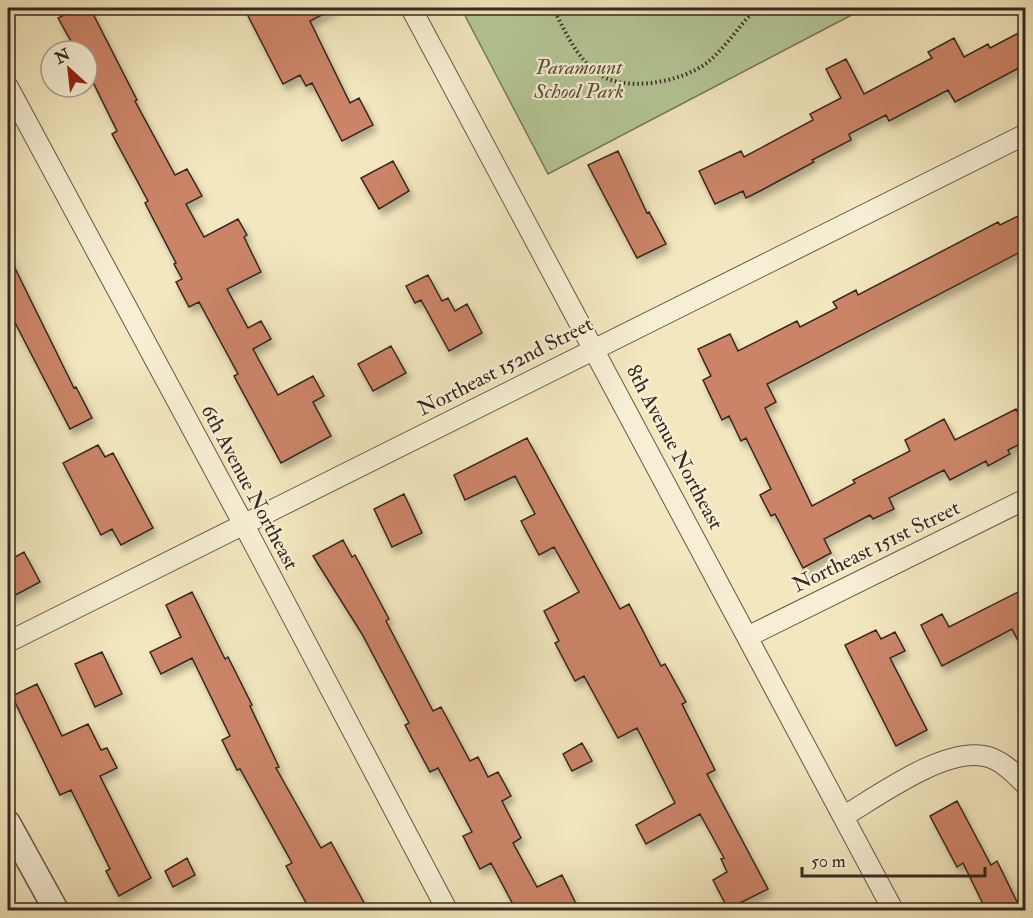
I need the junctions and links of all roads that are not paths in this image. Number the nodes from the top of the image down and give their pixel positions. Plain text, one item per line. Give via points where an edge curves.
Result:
1 (411, 8) edge
2 (8, 87) edge
3 (1026, 134) edge
4 (594, 347) junction
5 (1026, 499) edge
6 (244, 525) junction
7 (749, 636) junction
8 (8, 642) edge
9 (1026, 785) edge
10 (844, 816) junction
11 (8, 823) edge
12 (56, 910) edge
13 (447, 910) edge
14 (893, 910) edge

1 - 4 street, 8th Avenue Northeast
2 - 6 street, 6th Avenue Northeast
3 - 4 street, Northeast 152nd Street
4 - 6 street, Northeast 152nd Street
4 - 7 street, 8th Avenue Northeast
5 - 7 street, Northeast 151st Street
6 - 8 street, Northeast 152nd Street
6 - 13 street, 6th Avenue Northeast
7 - 10 street, 8th Avenue Northeast
9 - 10 street via 1007,767 984,756 953,758 916,774
10 - 14 street, 8th Avenue Northeast
11 - 12 street

